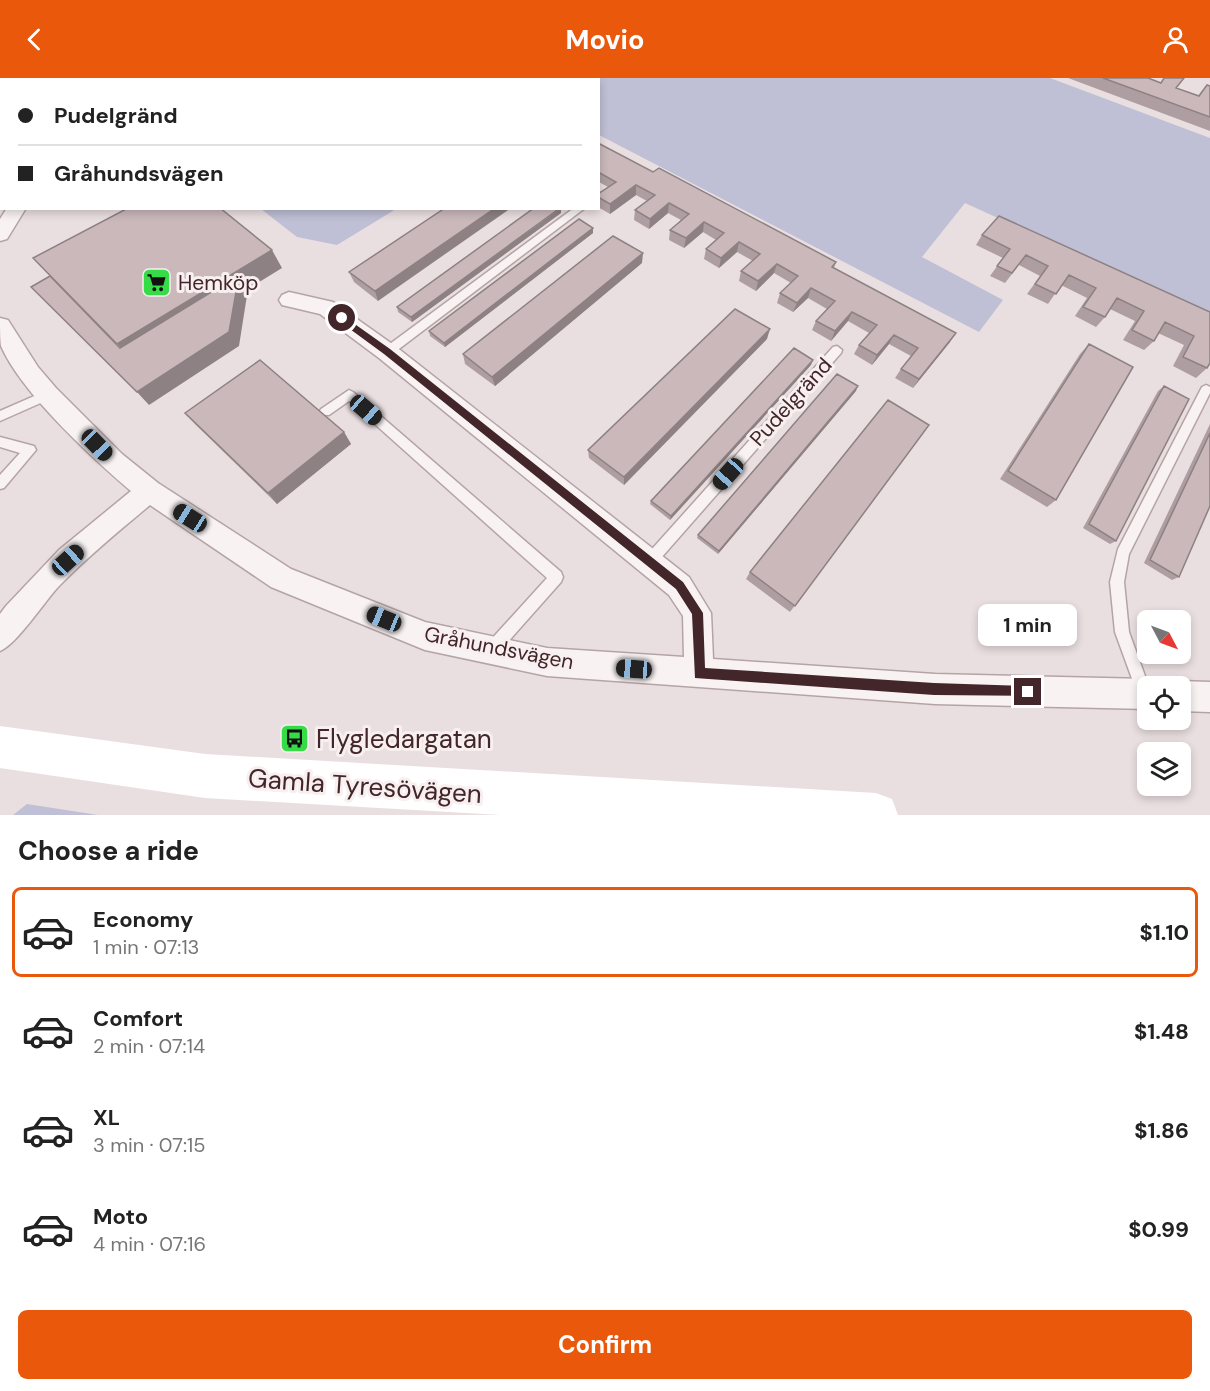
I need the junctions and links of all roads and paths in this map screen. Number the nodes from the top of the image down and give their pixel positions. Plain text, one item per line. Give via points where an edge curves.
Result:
1 (16, 210) edge
2 (578, 210) edge
3 (0, 234) edge
4 (289, 300) dead end
5 (0, 326) edge
6 (837, 350) dead end
7 (387, 352) junction
8 (1206, 390) dead end
9 (48, 395) junction
10 (326, 412) dead end
11 (0, 416) edge
12 (0, 442) edge
13 (0, 483) edge
14 (149, 491) junction
15 (649, 562) junction
16 (0, 637) edge
17 (491, 650) junction
18 (699, 674) junction
19 (1139, 676) edge
20 (1137, 694) edge
21 (1191, 696) edge
22 (1210, 697) edge
23 (0, 747) edge
24 (876, 815) edge

1 - 3 street
2 - 7 lane
4 - 7 street via 327,307
5 - 9 street, Gråhundsvägen
6 - 15 lane, Pudelgränd
7 - 15 street
8 - 19 lane, Gråhundsvägen via 1122,553 1117,582 1122,632
9 - 11 lane
9 - 14 street, Gråhundsvägen via 113,461
10 - 17 lane via 349,395 556,577
12 - 13 lane via 30,450
14 - 16 street via 54,572 18,610
14 - 17 street, Gråhundsvägen via 281,578 425,636
15 - 18 street via 680,586 698,613
17 - 18 street, Gråhundsvägen via 547,662
18 - 20 street, Gråhundsvägen via 934,689
21 - 22 street
23 - 24 street, Gamla Tyresövägen via 205,776

